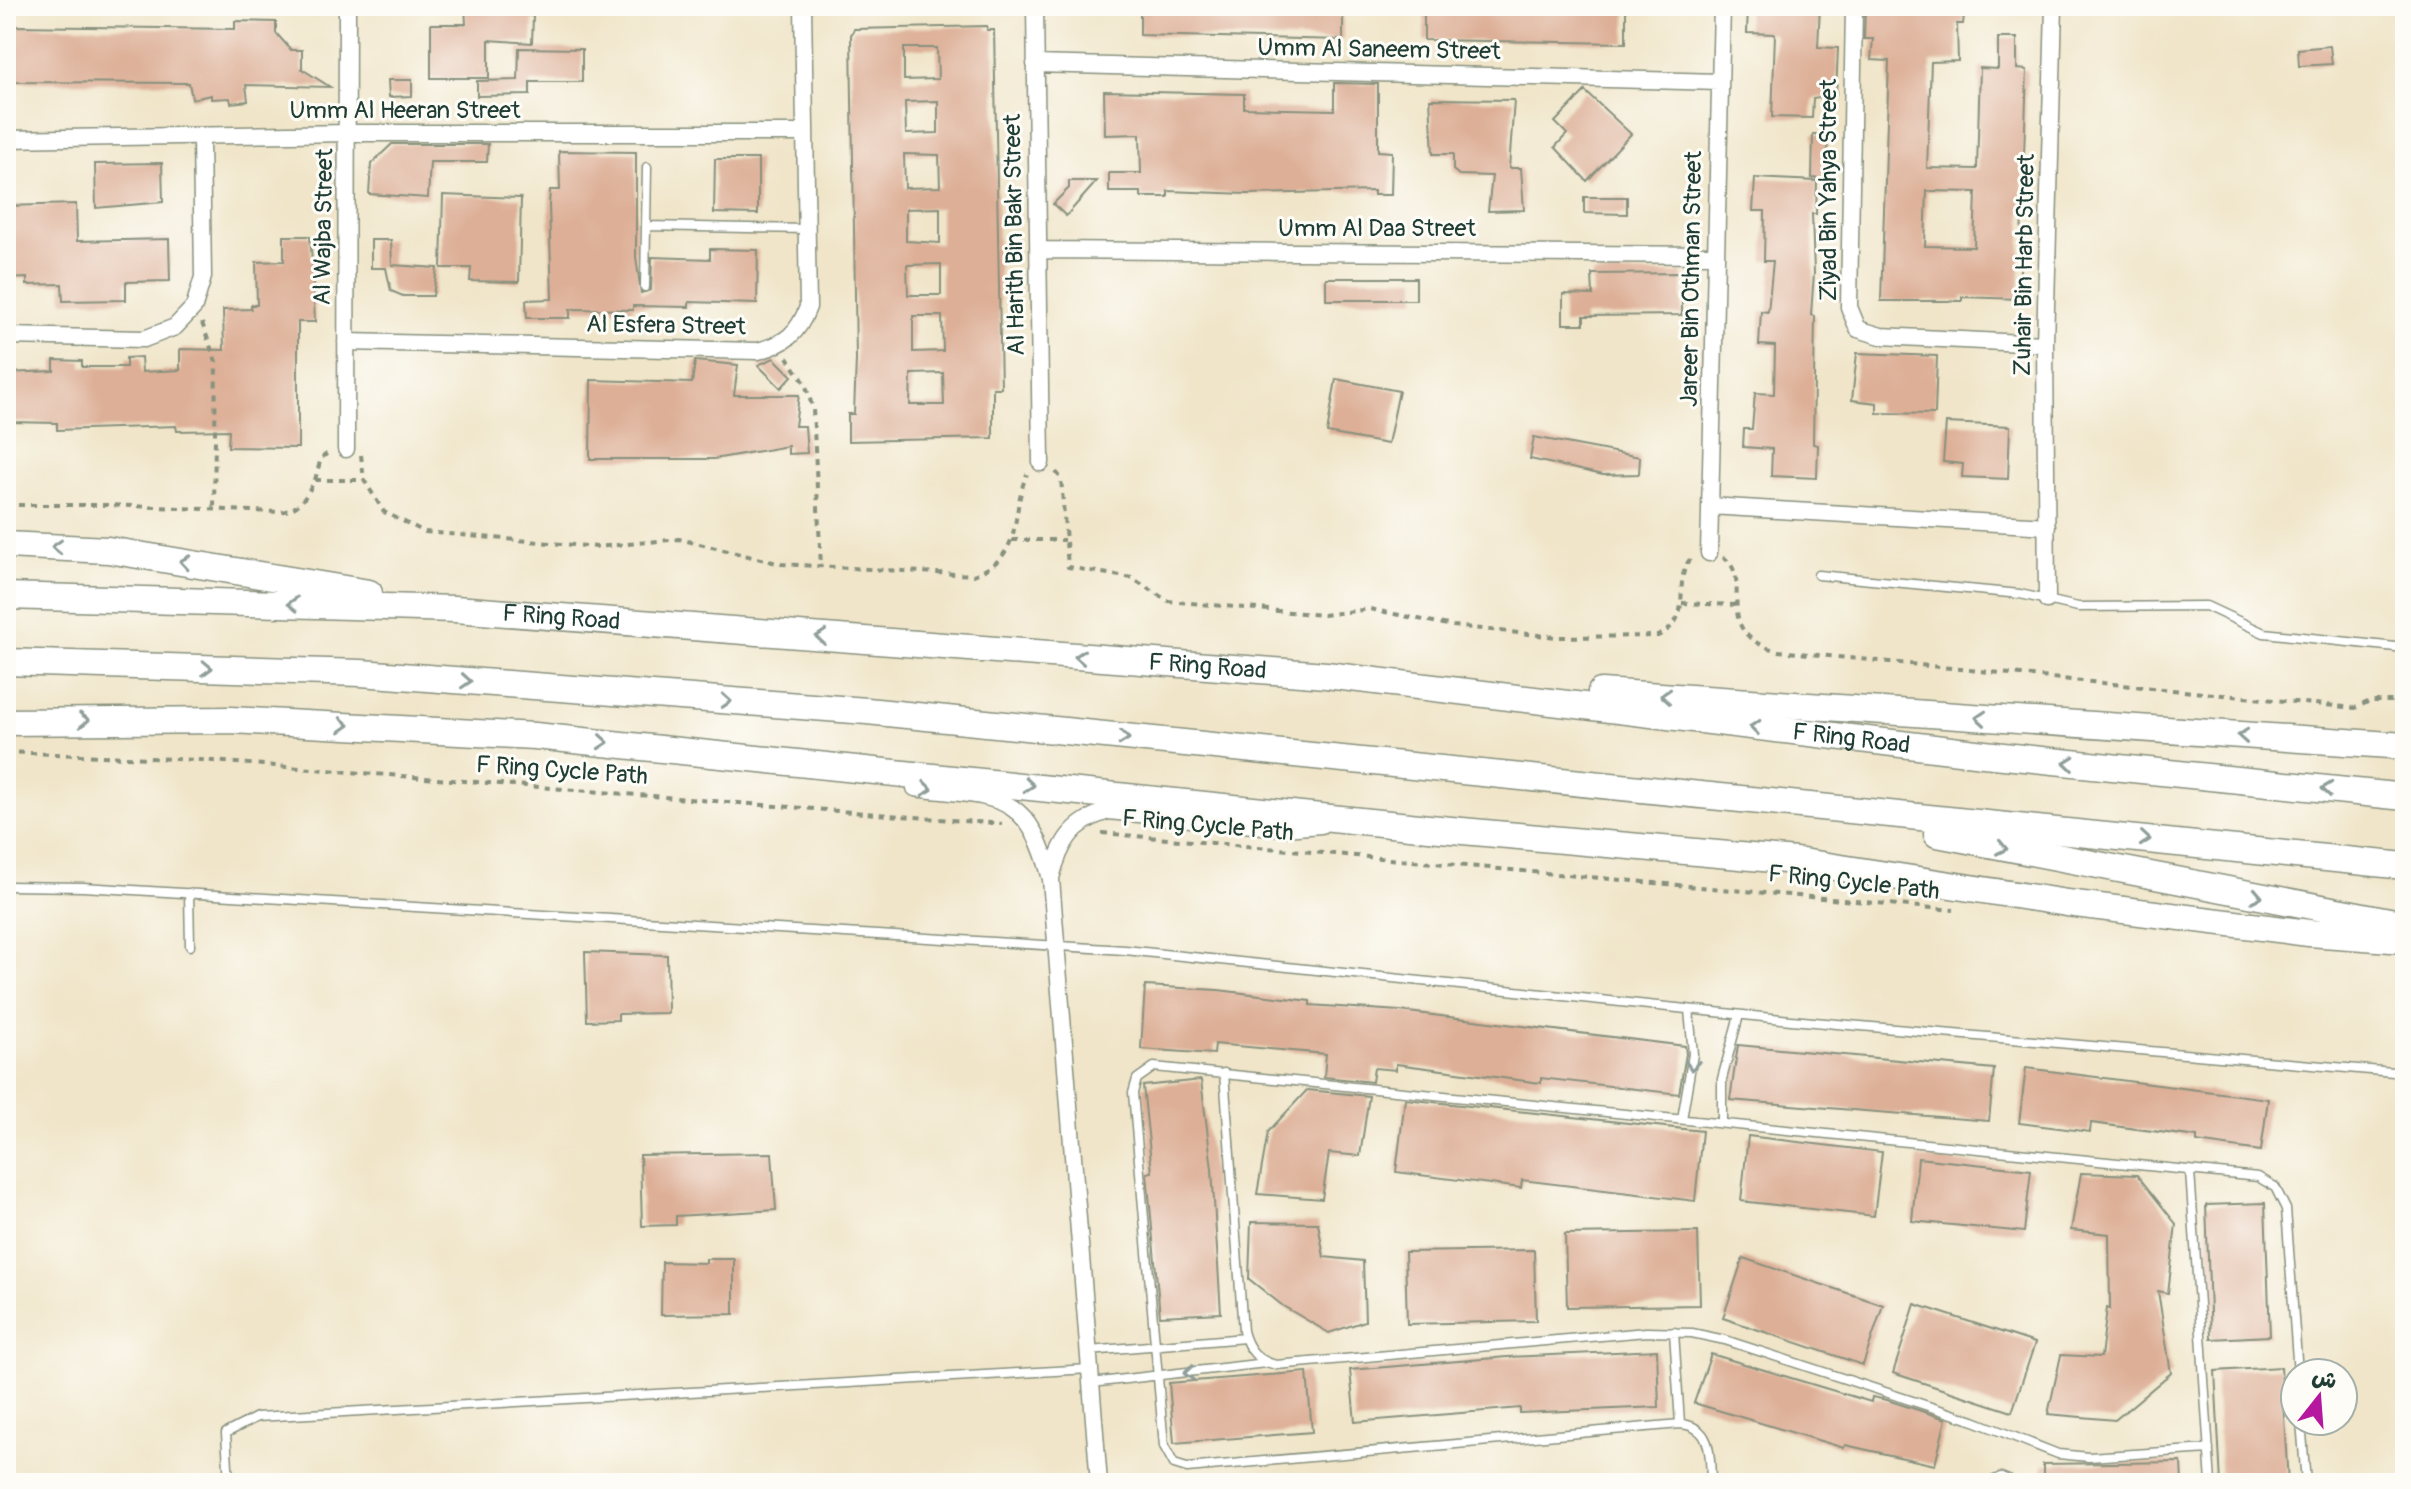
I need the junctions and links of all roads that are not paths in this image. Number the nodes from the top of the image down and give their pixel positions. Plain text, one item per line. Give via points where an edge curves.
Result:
1 (347, 6) edge
2 (803, 6) edge
3 (1035, 6) edge
4 (1722, 6) edge
5 (1854, 6) edge
6 (2054, 6) edge
7 (1035, 64) junction
8 (1720, 82) junction
9 (349, 133) junction
10 (804, 133) junction
11 (201, 137) junction
12 (6, 139) edge
13 (647, 167) dead end
14 (646, 226) junction
15 (806, 229) junction
16 (1038, 250) junction
17 (1715, 255) junction
18 (645, 287) dead end
19 (6, 336) edge
20 (346, 342) junction
21 (2045, 344) junction
22 (346, 449) dead end
23 (1041, 463) road end
24 (1710, 506) junction
25 (2047, 526) junction
26 (6, 545) edge
27 (1709, 553) road end
28 (1818, 575) dead end
29 (6, 596) edge
30 (2047, 600) junction
31 (455, 609) junction
32 (2405, 648) edge
33 (6, 662) edge
34 (129, 666) junction
35 (1326, 675) junction
36 (6, 676) edge
37 (6, 722) edge
38 (2405, 746) edge
39 (825, 763) junction
40 (2405, 797) edge
41 (1844, 812) junction
42 (1345, 818) junction
43 (2405, 866) edge
44 (1051, 879) junction
45 (6, 886) edge
46 (189, 893) junction
47 (2405, 924) edge
48 (2405, 940) edge
49 (1056, 945) junction
50 (190, 946) dead end
51 (1689, 1010) junction
52 (1739, 1015) junction
53 (1224, 1073) junction
54 (2405, 1073) edge
55 (1682, 1119) junction
56 (1722, 1123) junction
57 (2190, 1171) junction
58 (1674, 1332) junction
59 (1245, 1338) junction
60 (1155, 1345) junction
61 (1089, 1351) junction
62 (2297, 1357) edge
63 (1267, 1363) junction
64 (1157, 1375) junction
65 (1091, 1376) junction
66 (1680, 1424) junction
67 (2302, 1437) edge
68 (2209, 1449) junction
69 (229, 1483) edge
70 (1099, 1483) edge
71 (1711, 1483) edge
72 (1987, 1483) edge
73 (2016, 1483) edge
74 (2211, 1483) edge
75 (2306, 1483) edge

1 - 9 street, Al Wajba Street
2 - 10 street, Al Esfera Street
3 - 7 street, Al Harith Bin Bakr Street
4 - 8 street, Jareer Bin Othman Street
5 - 21 street, Ziyad Bin Yahya Street via 1849,307 1858,329 1881,336
6 - 21 street, Zuhair Bin Harb Street
7 - 8 street, Umm Al Saneem Street
7 - 16 street, Al Harith Bin Bakr Street
8 - 17 street, Jareer Bin Othman Street
9 - 10 street, Umm Al Heeran Street
9 - 11 street, Umm Al Heeran Street
9 - 20 street, Al Wajba Street
10 - 15 street, Al Esfera Street
11 - 12 street, Umm Al Heeran Street
11 - 19 street via 203,277 194,307 175,327 144,339
13 - 14 lane
14 - 15 lane
14 - 18 lane
15 - 20 street, Al Esfera Street via 808,307 801,325 779,345 758,351
16 - 17 street, Umm Al Daa Street
16 - 23 street, Al Harith Bin Bakr Street
17 - 24 street, Jareer Bin Othman Street
20 - 22 street, Al Wajba Street
21 - 25 street, Zuhair Bin Harb Street
24 - 25 street
24 - 27 street, Jareer Bin Othman Street
25 - 30 street, Zuhair Bin Harb Street
31 -> 26 highway via 108,550
28 - 30 lane
31 -> 29 highway, F Ring Road
30 - 32 lane via 2078,607 2206,606 2264,633
35 -> 31 highway, F Ring Road
33 - 34 highway
34 - 36 highway
34 -> 41 highway via 361,673 867,711
38 -> 35 highway
40 -> 35 highway, F Ring Road via 1984,754
37 -> 39 highway via 230,720 391,727
39 -> 42 highway
39 -> 44 street via 875,782 992,798 1015,808 1033,827
41 -> 43 highway
41 -> 47 highway via 2007,850
42 - 44 street via 1285,828 1123,810 1095,815 1061,844
42 - 48 highway via 1796,861 2067,903
44 - 49 street
45 - 46 lane
46 - 49 lane
46 - 50 lane
49 - 51 lane
49 - 61 street
51 - 52 lane
51 -> 55 lane via 1693,1065
52 - 54 lane
52 - 56 lane via 1722,1079
53 - 55 lane
53 - 59 lane
53 - 60 lane via 1154,1067 1141,1073 1134,1085
55 - 56 lane
56 - 57 lane
57 - 62 lane via 2258,1177 2280,1193 2286,1209
57 - 68 lane
58 - 63 lane
58 - 66 lane
58 - 68 lane via 1725,1340 1974,1421 2058,1454 2089,1457
59 - 60 lane
59 - 63 lane via 1253,1354
60 - 61 lane
60 - 64 lane
61 - 65 street
63 -> 64 lane
64 - 65 lane
64 - 66 lane via 1165,1453 1180,1467
65 - 69 lane via 257,1417 226,1433
65 - 70 street
66 - 71 lane via 1695,1427 1707,1439
67 - 75 lane
68 - 74 lane
72 - 73 lane via 2001,1477

